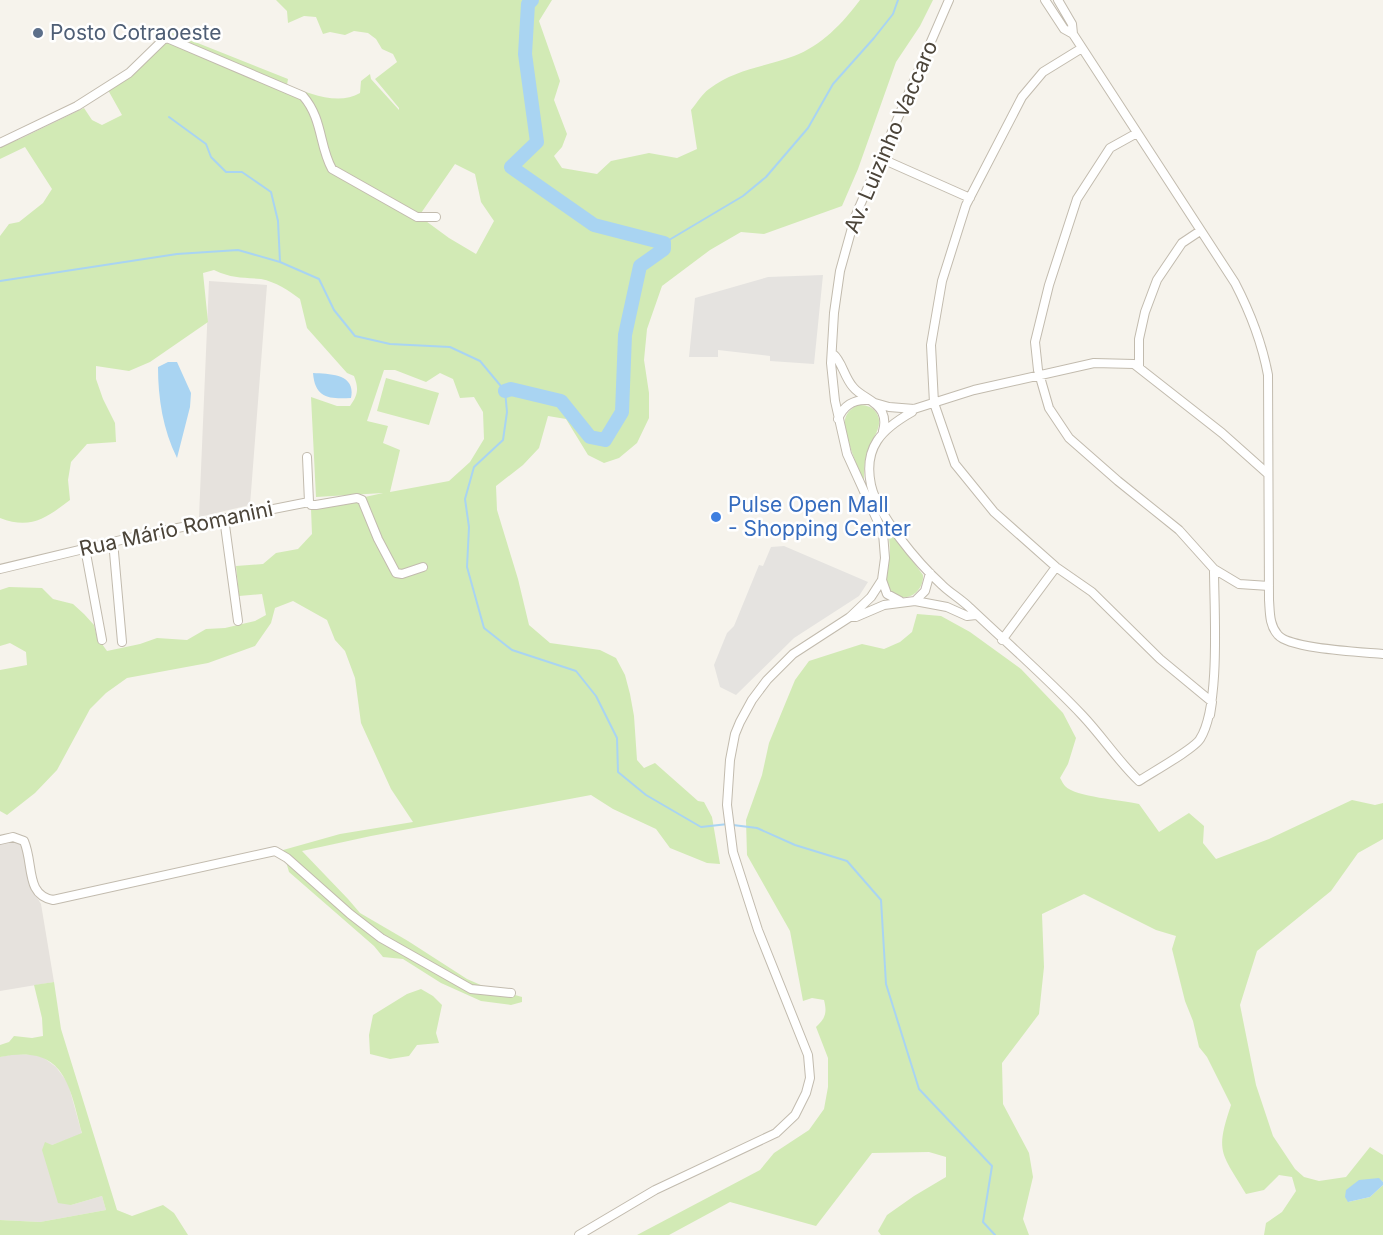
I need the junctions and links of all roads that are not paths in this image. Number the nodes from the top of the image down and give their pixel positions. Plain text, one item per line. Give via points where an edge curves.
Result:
1 (949, 0) edge
2 (1045, 0) edge
3 (1058, 0) edge
4 (1073, 34) junction
5 (1082, 48) junction
6 (1137, 134) junction
7 (0, 143) edge
8 (880, 158) junction
9 (970, 198) junction
10 (436, 217) dead end
11 (1200, 231) junction
12 (833, 354) junction
13 (1139, 367) junction
14 (1040, 375) junction
15 (872, 402) junction
16 (934, 403) junction
17 (914, 409) junction
18 (838, 420) junction
19 (883, 431) junction
20 (307, 457) dead end
21 (1268, 474) junction
22 (309, 502) junction
23 (224, 518) junction
24 (113, 541) junction
25 (85, 548) junction
26 (423, 567) dead end
27 (1056, 567) junction
28 (0, 569) edge
29 (1214, 569) junction
30 (930, 573) junction
31 (882, 580) junction
32 (1269, 586) junction
33 (915, 601) junction
34 (904, 602) junction
35 (976, 615) junction
36 (850, 617) junction
37 (238, 621) dead end
38 (102, 640) dead end
39 (1002, 640) junction
40 (122, 642) dead end
41 (1383, 654) edge
42 (1212, 702) junction
43 (0, 840) edge
44 (511, 993) dead end
45 (579, 1235) edge

1 - 8 street, Av. Luizinho Vaccaro
2 - 4 street via 1064,29
3 - 4 street via 1072,24
4 - 5 street
5 - 6 street
5 - 9 street via 1043,72 1022,97
6 - 11 street
6 - 14 street via 1110,148 1077,199 1035,342
7 - 10 street via 77,106 122,78 167,38 303,96 311,105 332,169 417,217
8 - 9 street
8 - 12 street, Av. Luizinho Vaccaro via 844,252 835,302
9 - 16 street via 942,281 931,345
11 - 13 street via 1182,243 1156,280 1144,312
11 - 21 street via 1235,283 1263,350 1268,375
12 - 15 street via 851,385
12 - 18 street, Av. Luizinho Vaccaro via 832,382
13 - 14 street via 1094,363
13 - 21 street
14 - 16 street
14 - 29 street via 1049,408 1069,438 1179,530
15 - 17 street
15 - 18 street via 859,400 850,404
15 - 19 street via 884,417
16 - 17 street
16 - 27 street via 955,464 994,512
17 - 19 street
18 - 31 street, Av. Luizinho Vaccaro via 853,470 883,533
19 - 30 street via 870,460 874,493 896,531
20 - 22 street
21 - 32 street
22 - 23 street, Rua Mário Romanini
22 - 26 street, Rua Mário Romanini via 316,505 362,500 396,573
23 - 24 street, Rua Mário Romanini
23 - 37 street
24 - 25 street, Rua Mário Romanini
24 - 40 street
25 - 28 street, Rua Mário Romanini
25 - 38 street
27 - 39 street
27 - 42 street via 1092,592 1160,659
29 - 32 street via 1239,584
29 - 42 street
30 - 33 street via 926,591
30 - 35 street
31 - 34 street via 887,594
31 - 36 street
32 - 41 street via 1271,623 1279,637 1293,644
33 - 34 street
33 - 35 street
34 - 36 street
35 - 39 street
36 - 45 street via 803,647 766,680 735,734 728,780 733,852 808,1055 810,1078 804,1100 795,1115 776,1132 655,1190
39 - 42 street via 1083,715 1139,781 1200,741
43 - 44 street via 13,837 24,841 35,890 42,898 53,900 275,851 381,939 471,989

